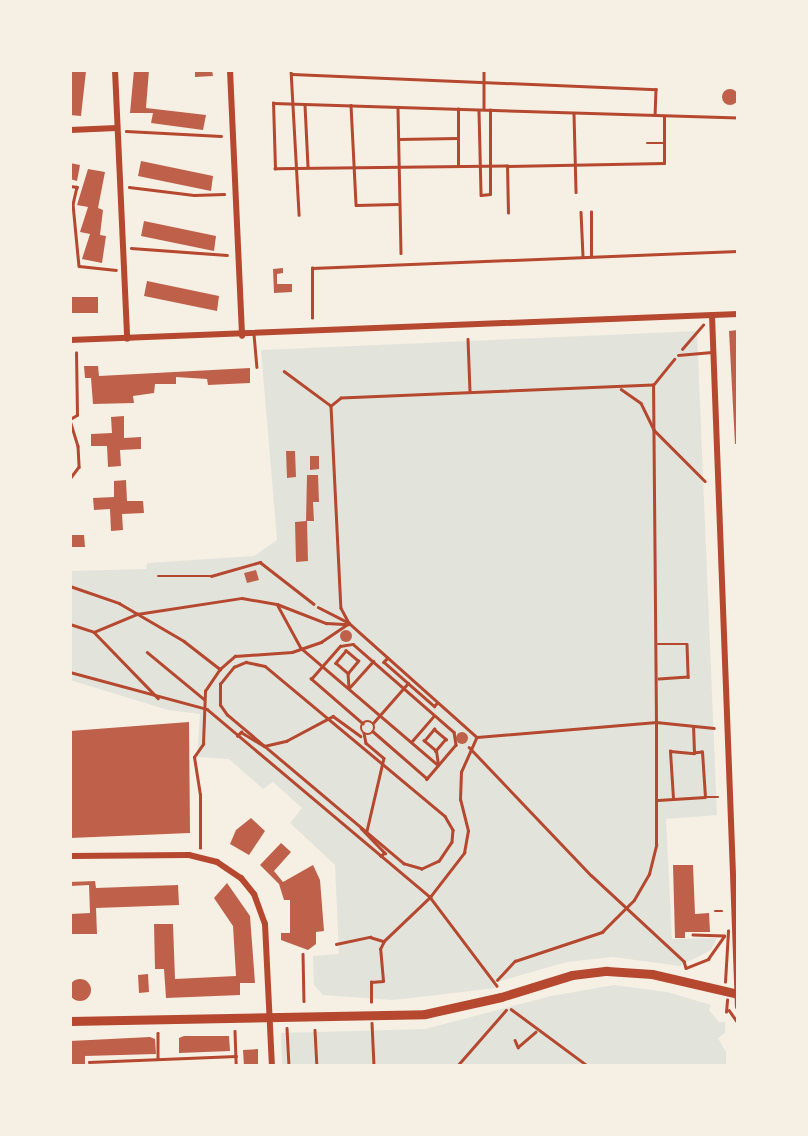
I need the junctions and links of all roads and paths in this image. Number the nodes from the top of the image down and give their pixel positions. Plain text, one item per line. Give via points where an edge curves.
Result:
1 (115, 70) edge
2 (230, 70) edge
3 (484, 70) edge
4 (292, 72) edge
5 (484, 83) junction
6 (293, 104) junction
7 (305, 104) junction
8 (352, 106) junction
9 (398, 107) junction
10 (458, 109) junction
11 (484, 110) junction
12 (574, 113) junction
13 (655, 115) junction
14 (664, 116) junction
15 (738, 118) edge
16 (116, 128) junction
17 (70, 130) edge
18 (126, 130) dead end
19 (222, 136) dead end
20 (458, 138) junction
21 (398, 139) junction
22 (664, 142) junction
23 (647, 143) dead end
24 (576, 165) junction
25 (458, 166) junction
26 (480, 166) junction
27 (490, 166) junction
28 (507, 166) junction
29 (308, 168) junction
30 (354, 168) junction
31 (398, 168) junction
32 (296, 169) junction
33 (70, 186) edge
34 (129, 186) dead end
35 (576, 192) dead end
36 (224, 194) dead end
37 (399, 204) junction
38 (580, 212) dead end
39 (591, 212) dead end
40 (508, 213) dead end
41 (298, 215) dead end
42 (132, 248) dead end
43 (738, 252) edge
44 (401, 254) dead end
45 (227, 255) dead end
46 (591, 257) junction
47 (583, 258) junction
48 (124, 270) junction
49 (738, 314) edge
50 (712, 315) junction
51 (312, 318) dead end
52 (254, 334) junction
53 (242, 336) junction
54 (127, 338) junction
55 (468, 339) dead end
56 (70, 340) edge
57 (713, 352) junction
58 (76, 354) dead end
59 (678, 355) dead end
60 (257, 368) dead end
61 (284, 371) dead end
62 (614, 387) junction
63 (470, 393) junction
64 (332, 406) junction
65 (70, 420) edge
66 (654, 430) junction
67 (70, 479) edge
68 (705, 481) dead end
69 (158, 576) dead end
70 (70, 586) edge
71 (277, 604) junction
72 (314, 604) joint
73 (136, 614) junction
74 (70, 624) edge
75 (349, 624) junction
76 (94, 632) junction
77 (658, 644) junction
78 (301, 648) junction
79 (346, 649) junction
80 (147, 652) dead end
81 (388, 658) junction
82 (358, 661) junction
83 (373, 661) junction
84 (336, 663) junction
85 (323, 665) junction
86 (220, 669) junction
87 (70, 672) edge
88 (348, 673) junction
89 (658, 679) junction
90 (408, 683) junction
91 (349, 688) junction
92 (403, 688) junction
93 (159, 699) junction
94 (205, 700) junction
95 (438, 702) junction
96 (206, 709) junction
97 (380, 714) junction
98 (434, 715) junction
99 (328, 720) junction
100 (656, 722) junction
101 (373, 723) junction
102 (363, 724) junction
103 (693, 726) junction
104 (714, 728) dead end
105 (434, 729) junction
106 (373, 732) junction
107 (738, 733) edge
108 (728, 734) junction
109 (362, 735) junction
110 (477, 736) junction
111 (236, 737) junction
112 (446, 739) junction
113 (452, 739) junction
114 (424, 740) junction
115 (411, 742) junction
116 (264, 746) junction
117 (469, 747) junction
118 (436, 751) junction
119 (694, 752) junction
120 (380, 763) junction
121 (438, 765) junction
122 (704, 796) junction
123 (718, 797) dead end
124 (673, 799) junction
125 (658, 800) junction
126 (362, 827) junction
127 (366, 831) junction
128 (200, 848) dead end
129 (70, 856) edge
130 (380, 858) junction
131 (430, 897) junction
132 (627, 908) junction
133 (715, 911) dead end
134 (722, 911) dead end
135 (734, 921) junction
136 (692, 936) dead end
137 (724, 936) junction
138 (384, 942) junction
139 (336, 944) dead end
140 (303, 954) dead end
141 (724, 972) dead end
142 (737, 994) edge
143 (304, 1000) dead end
144 (371, 1002) dead end
145 (738, 1006) edge
146 (728, 1009) dead end
147 (270, 1014) junction
148 (371, 1017) junction
149 (495, 1020) junction
150 (70, 1021) edge
151 (738, 1023) edge
152 (502, 1024) dead end
153 (288, 1028) dead end
154 (314, 1030) dead end
155 (234, 1031) dead end
156 (536, 1031) junction
157 (158, 1033) dead end
158 (516, 1040) dead end
159 (236, 1056) junction
160 (158, 1060) junction
161 (89, 1062) dead end
162 (106, 1064) edge
163 (236, 1066) edge
164 (272, 1066) edge
165 (289, 1066) edge
166 (316, 1066) edge
167 (374, 1066) edge
168 (457, 1066) edge
169 (588, 1066) edge

1 - 16 street
2 - 53 street
3 - 5 path
4 - 5 path
4 - 6 path
5 - 11 path
5 - 13 path via 656,88
6 - 7 path
6 - 32 path
6 - 32 path via 273,103 275,169
7 - 8 path
7 - 29 path
8 - 9 path
8 - 30 path
9 - 10 path
9 - 21 path
10 - 11 path
10 - 20 path
11 - 12 path
11 - 26 path
11 - 27 path
12 - 13 path
12 - 24 path
13 - 14 path
14 - 15 path
14 - 22 path
16 - 17 street
16 - 48 street
18 - 19 path
20 - 21 path
20 - 25 path
21 - 31 path
22 - 23 path
22 - 24 path via 664,164
24 - 28 path
24 - 35 path
25 - 26 path
25 - 31 path
26 - 27 path
26 - 27 path via 481,195 490,194
27 - 28 path
28 - 40 path
29 - 30 path
29 - 32 path
30 - 31 path
30 - 37 path via 356,205
31 - 37 path
32 - 41 path
33 - 48 path via 77,187 78,266
34 - 36 path
37 - 44 path
38 - 47 path
39 - 46 path
42 - 45 path
43 - 46 path
46 - 47 path
47 - 51 path via 312,268
48 - 54 street
49 - 50 street
50 - 52 street
50 - 57 street
52 - 53 street
52 - 60 lane
53 - 54 street
54 - 56 street
55 - 63 path
57 - 59 lane
57 - 108 street
58 - 65 path via 77,414
61 - 64 path
62 - 63 path
62 - 66 path via 640,403
62 - 66 path via 653,386
63 - 64 path via 341,398
64 - 75 path via 341,608
65 - 67 path via 78,466
66 - 68 path
66 - 77 path
69 - 72 lane via 212,576 260,562
70 - 73 path
71 - 73 path via 242,598
71 - 75 path via 326,623
71 - 78 path
72 - 75 path
73 - 76 path
73 - 86 path
74 - 76 path
75 - 78 path
75 - 81 path
76 - 93 path
77 - 89 path
77 - 89 path via 687,644 688,677
78 - 85 path
78 - 86 path via 275,655 252,651
79 - 82 path
79 - 83 path via 353,644
79 - 84 path
79 - 85 path via 340,646
80 - 94 path
81 - 90 path via 384,662
81 - 95 path
82 - 83 path
82 - 88 path
83 - 91 path
83 - 92 path
84 - 85 path
84 - 88 path
85 - 91 path
85 - 102 path via 311,680
86 - 94 path
87 - 93 path
88 - 91 path
89 - 100 path
90 - 92 path
90 - 95 path via 434,706
91 - 97 path
92 - 97 path
92 - 98 path
93 - 96 path
94 - 96 path
95 - 110 path
96 - 111 path
96 - 128 path via 203,744 194,757
97 - 101 path
97 - 115 path
98 - 105 path
98 - 113 path via 454,732
98 - 115 path
99 - 109 path via 333,716
99 - 116 path
99 - 116 path via 265,666 239,664 220,684 220,705
99 - 120 path
100 - 103 path
100 - 110 path
100 - 125 path
101 - 102 path
101 - 106 path
102 - 109 path
103 - 104 path
103 - 119 path
105 - 112 path
105 - 114 path
106 - 109 path
106 - 121 path via 427,778
107 - 108 street
108 - 135 street
109 - 120 path via 384,758
110 - 117 path
111 - 116 path via 241,732
111 - 130 path
112 - 113 path
112 - 118 path
113 - 121 path via 456,745
114 - 115 path
114 - 118 path
115 - 121 path
116 - 126 path
117 - 131 path via 460,786 467,843
117 - 132 path
118 - 121 path
119 - 122 path via 702,752
119 - 124 path via 670,750
120 - 127 path
120 - 127 path via 444,816 452,842 439,862 415,869
122 - 123 path
122 - 124 path
124 - 125 path
125 - 132 path via 649,874
126 - 127 path
126 - 130 path via 384,852
129 - 147 street via 190,855 231,870 261,910
130 - 131 path
131 - 132 path via 497,984 516,961 602,932
131 - 138 path
132 - 137 path via 686,968 711,956
133 - 134 path
135 - 137 path
135 - 142 street
136 - 137 path
137 - 141 path
138 - 139 path via 370,937
138 - 144 path via 383,981 371,982
140 - 143 path
142 - 145 street
142 - 148 main road via 606,971 452,1008
146 - 151 path
147 - 148 main road
147 - 150 main road
147 - 164 street
148 - 167 path
149 - 152 path
149 - 156 path via 508,1010
149 - 168 path
153 - 165 path
154 - 166 path
155 - 159 path
156 - 158 path via 518,1047
156 - 169 path
157 - 160 path
159 - 160 path
159 - 163 path
160 - 162 path
161 - 162 path

